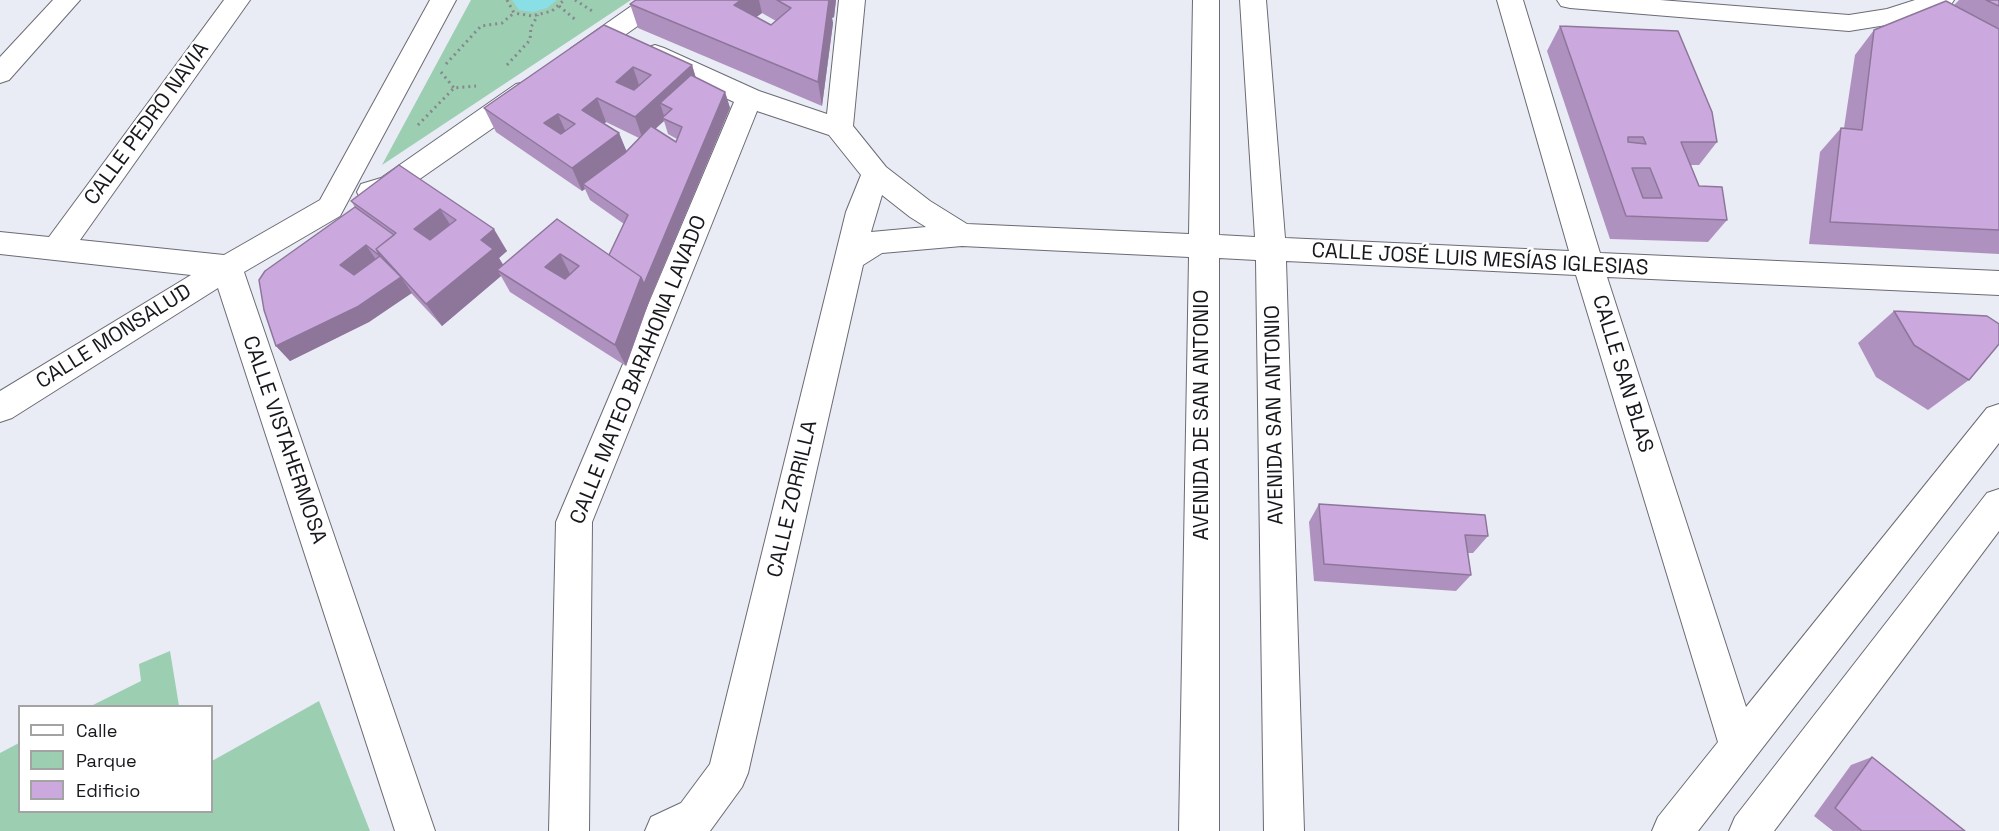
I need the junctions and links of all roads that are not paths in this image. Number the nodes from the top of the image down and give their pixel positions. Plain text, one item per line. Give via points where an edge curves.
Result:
1 (66, 0) edge
2 (237, 0) edge
3 (443, 0) edge
4 (657, 0) edge
5 (852, 0) edge
6 (1206, 0) edge
7 (1253, 0) edge
8 (1510, 0) edge
9 (1570, 0) edge
10 (1729, 7) edge
11 (1934, 7) edge
12 (610, 34) junction
13 (0, 74) edge
14 (749, 98) junction
15 (839, 128) junction
16 (876, 174) junction
17 (330, 208) junction
18 (962, 235) junction
19 (0, 243) edge
20 (1204, 248) junction
21 (57, 249) junction
22 (1270, 251) junction
23 (850, 259) junction
24 (1588, 266) junction
25 (228, 267) junction
26 (1999, 283) edge
27 (0, 408) edge
28 (1999, 418) edge
29 (1999, 504) edge
30 (1739, 747) junction
31 (680, 824) edge
32 (415, 831) edge
33 (569, 831) edge
34 (1199, 831) edge
35 (1284, 831) edge
36 (1672, 831) edge
37 (1749, 831) edge

1 - 13 street
2 - 21 street, CALLE PEDRO NAVIA
3 - 17 street
4 - 12 street, CALLE MONSALUD
5 - 15 street
6 - 20 street, AVENIDA DE SAN ANTONIO
7 - 22 street, AVENIDA SAN ANTONIO
8 - 24 street, CALLE SAN BLAS
9 - 10 street
10 - 11 street via 1850,23
12 - 14 street
12 - 17 street, CALLE MONSALUD via 391,185
14 - 15 street
14 - 33 street, CALLE MATEO BARAHONA LAVADO via 574,522
15 - 16 street, CALLE JOSÉ LUIS MESÍAS IGLESIAS
16 - 18 street, CALLE JOSÉ LUIS MESÍAS IGLESIAS via 920,209
16 - 23 street, CALLE ZORRILLA via 861,212
17 - 25 street, CALLE MONSALUD
18 - 20 street, CALLE JOSÉ LUIS MESÍAS IGLESIAS
18 - 23 street, CALLE JOSÉ LUIS MESÍAS IGLESIAS via 876,242
19 - 21 street
20 - 22 street, CALLE JOSÉ LUIS MESÍAS IGLESIAS
20 - 34 street, AVENIDA DE SAN ANTONIO
21 - 25 street
22 - 24 street, CALLE JOSÉ LUIS MESÍAS IGLESIAS
22 - 35 street, AVENIDA SAN ANTONIO
23 - 31 street, CALLE ZORRILLA via 728,773
24 - 26 street, CALLE JOSÉ LUIS MESÍAS IGLESIAS
24 - 30 street, CALLE SAN BLAS
25 - 27 street, CALLE MONSALUD
25 - 32 street, CALLE VISTAHERMOSA
28 - 30 street
29 - 37 street
30 - 36 street

